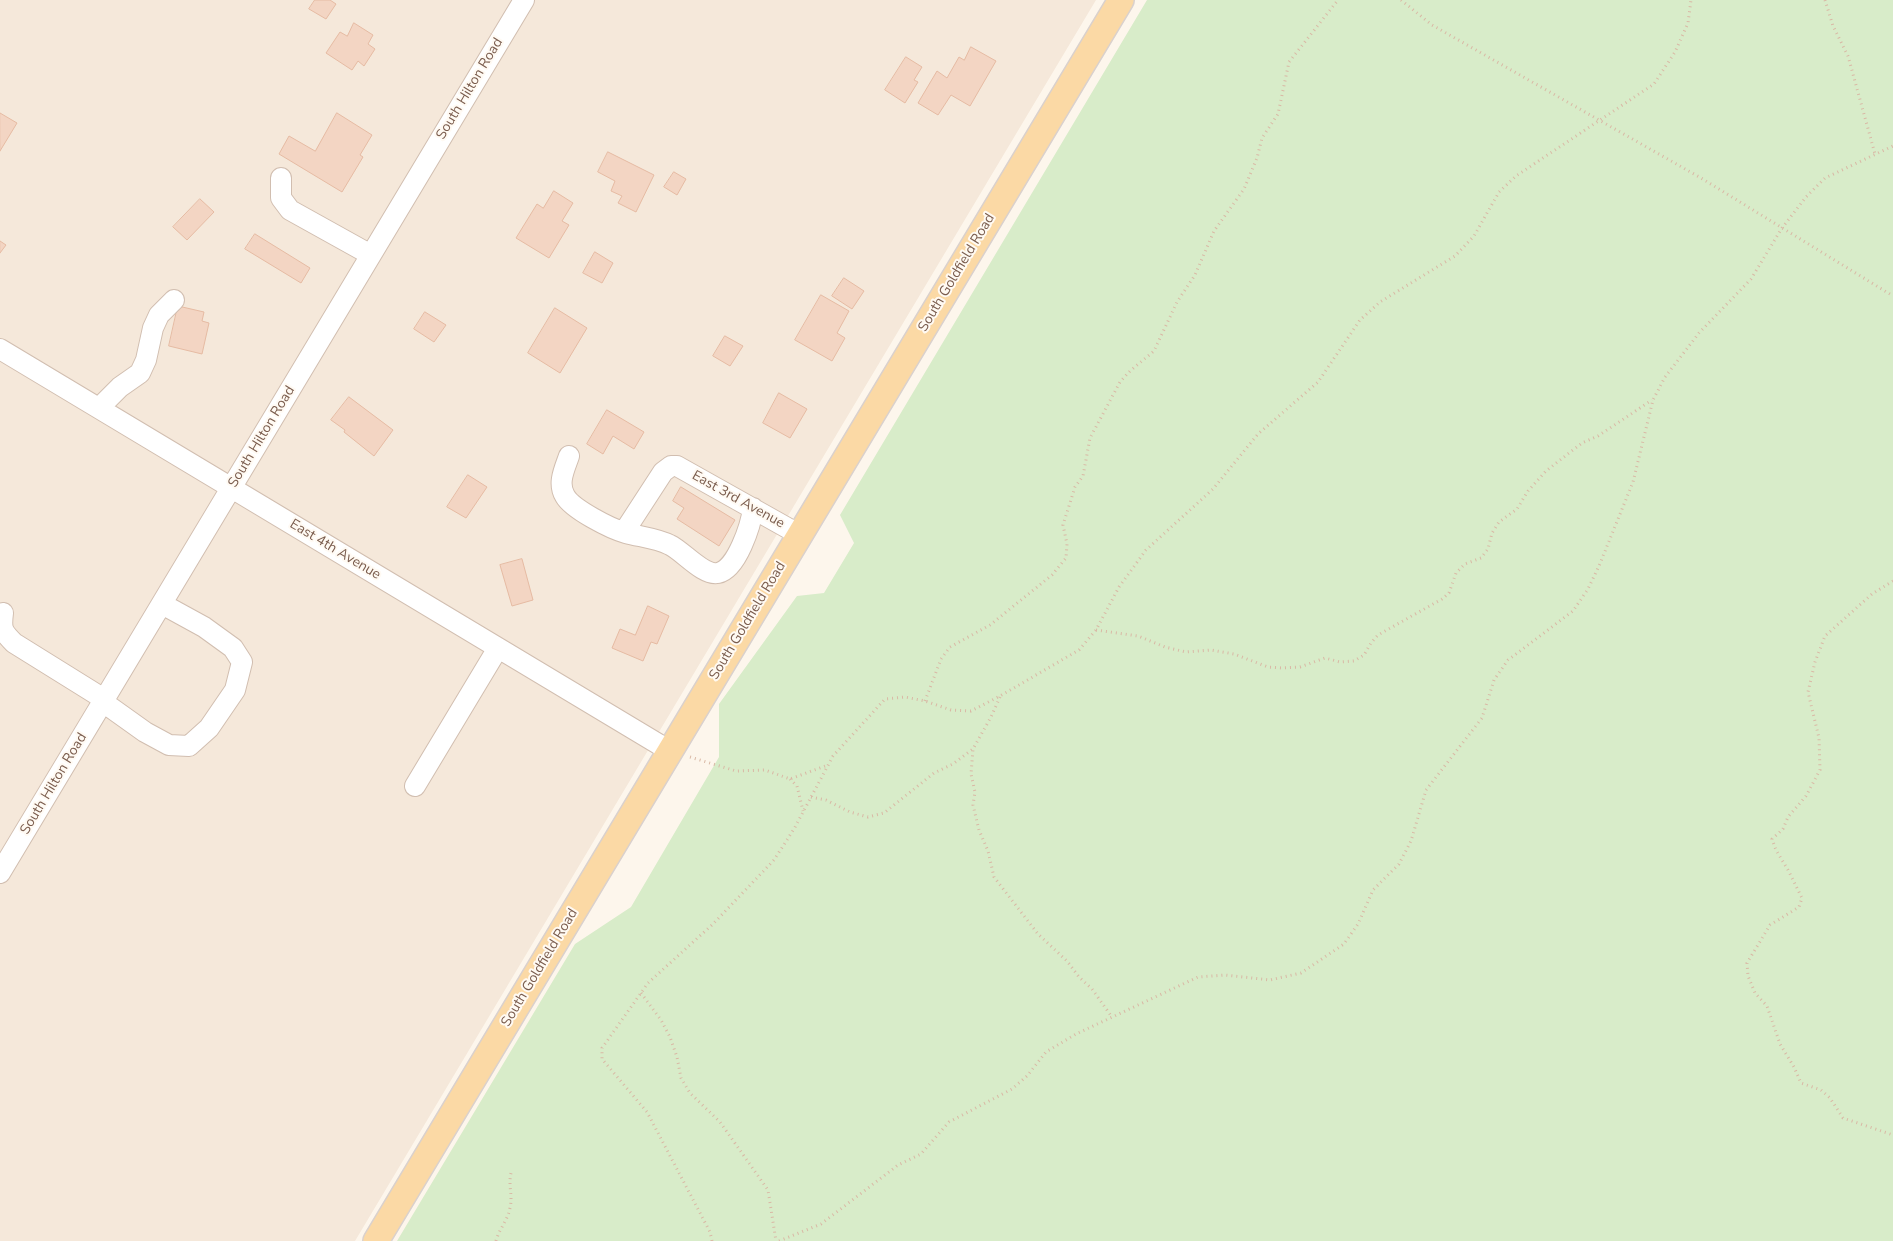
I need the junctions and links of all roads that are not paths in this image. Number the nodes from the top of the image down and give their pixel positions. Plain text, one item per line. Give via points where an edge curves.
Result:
1 (524, 0) edge
2 (1120, 0) edge
3 (281, 178) dead end
4 (371, 255) junction
5 (174, 300) dead end
6 (0, 349) edge
7 (99, 408) junction
8 (569, 456) dead end
9 (232, 488) junction
10 (753, 508) junction
11 (624, 532) junction
12 (800, 535) junction
13 (162, 604) junction
14 (3, 612) dead end
15 (498, 648) junction
16 (104, 701) junction
17 (670, 751) junction
18 (415, 786) dead end
19 (5, 852) edge
20 (0, 873) edge
21 (376, 1241) edge

1 - 4 street, South Hilton Road
2 - 12 main road, South Goldfield Road
3 - 4 street via 281,198 290,210
4 - 9 street, South Hilton Road
5 - 7 street via 153,328 140,373
6 - 7 street, East 4th Avenue
7 - 9 street, East 4th Avenue
8 - 11 street via 561,482 564,496 577,510
9 - 13 street, South Hilton Road
9 - 15 street, East 4th Avenue
10 - 11 street, East 3rd Avenue via 672,466 663,472
10 - 11 street via 744,543 720,573 701,568 672,546 655,538
10 - 12 street, East 3rd Avenue
12 - 17 main road, South Goldfield Road
13 - 16 street, South Hilton Road
13 - 16 street via 204,627 233,648 242,662 235,690 209,728 189,746 169,745 145,732
14 - 16 street via 1,627 14,643
15 - 17 street, East 4th Avenue
15 - 18 street
16 - 19 street, South Hilton Road
17 - 21 main road, South Goldfield Road
19 - 20 street, South Hilton Road

